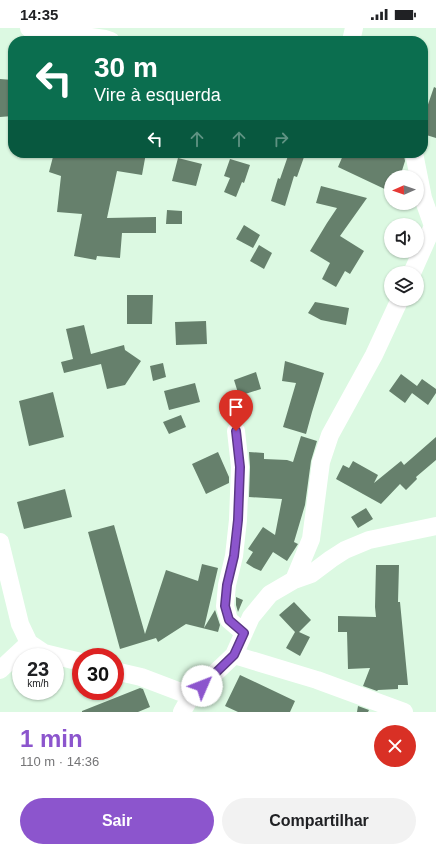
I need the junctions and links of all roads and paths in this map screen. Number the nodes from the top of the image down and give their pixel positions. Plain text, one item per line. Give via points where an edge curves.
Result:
1 (29, 28) edge
2 (84, 36) edge
3 (415, 158) edge
4 (435, 227) edge
5 (416, 266) edge
6 (397, 306) edge
7 (236, 431) dead end
8 (436, 526) edge
9 (0, 542) edge
10 (294, 580) junction
11 (244, 633) junction
12 (29, 643) junction
13 (234, 655) junction
14 (72, 660) edge
15 (0, 670) edge
16 (124, 673) edge
17 (191, 696) junction
18 (182, 712) edge
19 (404, 712) edge

1 - 2 street
3 - 4 street via 423,198
4 - 5 street
6 - 10 street via 374,355 330,435 321,462 311,539
7 - 11 street via 240,467 238,520 225,606 229,620
8 - 10 street via 369,540 344,550 311,574
9 - 12 street via 20,624
10 - 11 street via 270,594 251,617
11 - 13 street
12 - 14 street via 44,653
12 - 15 street
13 - 17 street
13 - 19 street via 317,680
16 - 17 street
17 - 18 street

